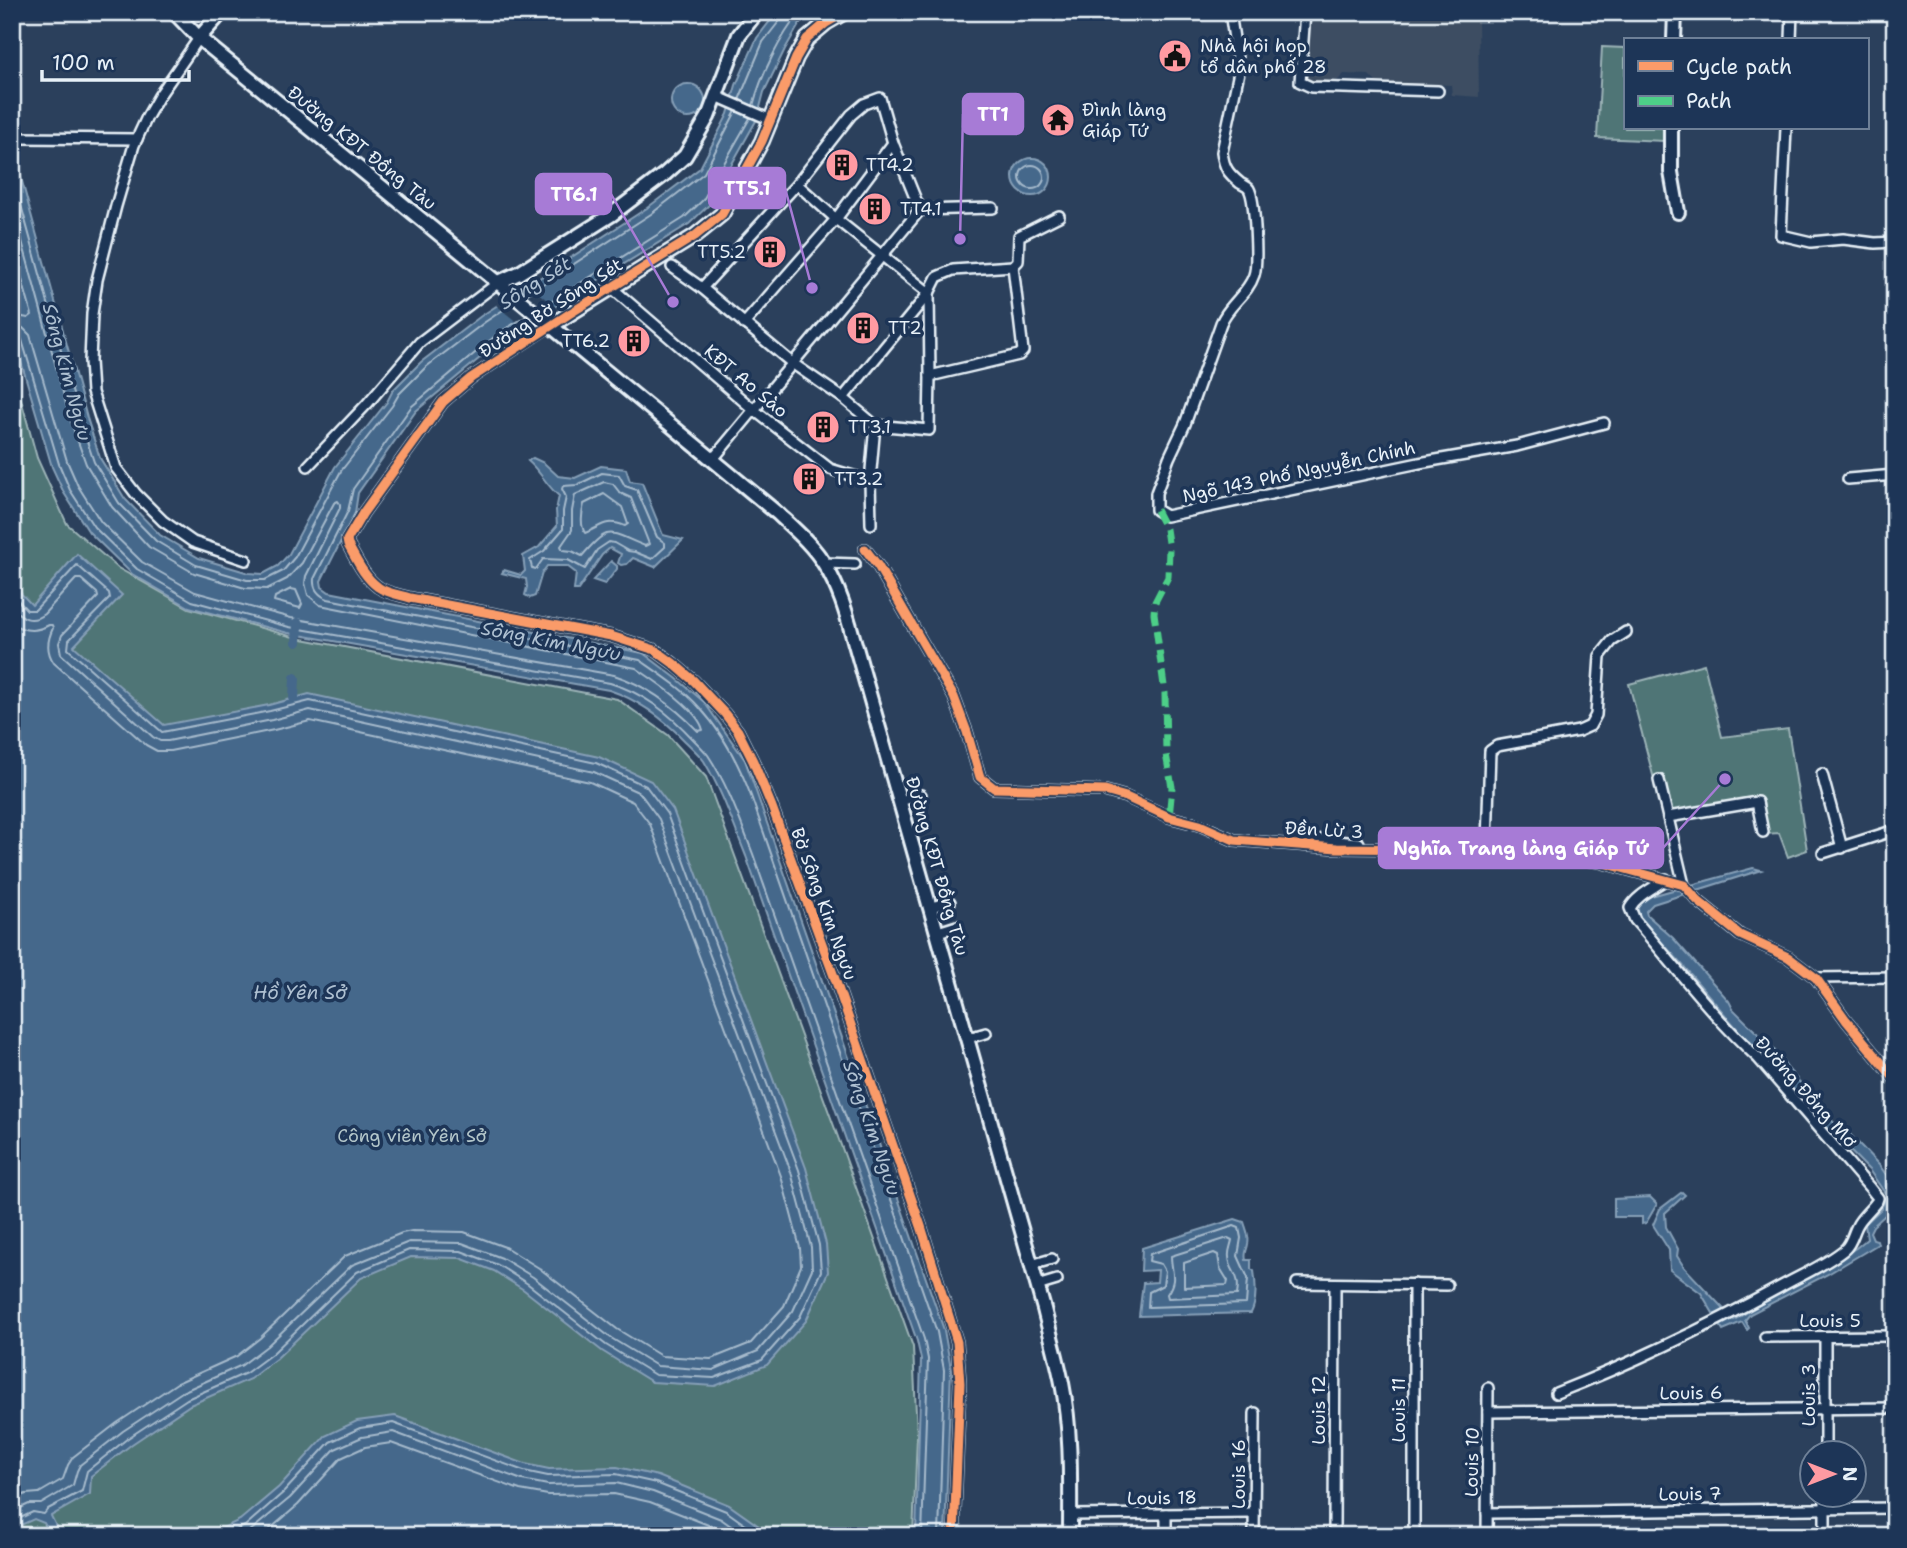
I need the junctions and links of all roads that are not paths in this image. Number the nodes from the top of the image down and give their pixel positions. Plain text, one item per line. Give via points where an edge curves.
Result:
1 (174, 12) edge
2 (222, 12) edge
3 (757, 12) edge
4 (845, 12) edge
5 (1230, 12) edge
6 (1305, 12) edge
7 (1675, 12) edge
8 (1792, 12) edge
9 (199, 38) junction
10 (1674, 38) edge
11 (1791, 38) edge
12 (1438, 91) dead end
13 (722, 98) junction
14 (765, 117) junction
15 (1671, 130) edge
16 (1786, 130) edge
17 (19, 138) dead end
18 (137, 139) junction
19 (893, 143) junction
20 (797, 184) junction
21 (993, 208) dead end
22 (920, 210) junction
23 (1678, 212) dead end
24 (1059, 216) dead end
25 (836, 219) junction
26 (1895, 242) edge
27 (881, 256) junction
28 (1013, 266) junction
29 (672, 267) dead end
30 (499, 282) junction
31 (612, 288) junction
32 (702, 288) junction
33 (929, 293) junction
34 (547, 324) junction
35 (744, 324) junction
36 (792, 363) junction
37 (930, 376) junction
38 (843, 398) junction
39 (754, 410) junction
40 (1604, 423) dead end
41 (875, 425) junction
42 (713, 460) junction
43 (308, 467) dead end
44 (1895, 475) edge
45 (1848, 479) dead end
46 (870, 481) junction
47 (871, 524) dead end
48 (347, 540) joint
49 (864, 548) dead end
50 (246, 560) dead end
51 (824, 564) junction
52 (855, 564) dead end
53 (1626, 632) dead end
54 (1822, 774) dead end
55 (1659, 780) dead end
56 (921, 795) dead end
57 (900, 801) junction
58 (1668, 817) junction
59 (1895, 830) edge
60 (1763, 832) dead end
61 (1488, 843) junction
62 (1842, 848) junction
63 (1823, 853) dead end
64 (1666, 879) junction
65 (1684, 884) junction
66 (950, 902) dead end
67 (931, 907) junction
68 (957, 926) dead end
69 (938, 932) junction
70 (1895, 977) edge
71 (1816, 978) junction
72 (986, 1033) dead end
73 (968, 1038) junction
74 (1895, 1079) edge
75 (1052, 1259) dead end
76 (1031, 1265) junction
77 (1057, 1280) dead end
78 (1297, 1283) dead end
79 (1335, 1284) junction
80 (1414, 1284) junction
81 (1447, 1285) dead end
82 (1037, 1286) junction
83 (1895, 1336) edge
84 (1765, 1337) dead end
85 (1825, 1337) junction
86 (1488, 1388) dead end
87 (1556, 1393) dead end
88 (1825, 1408) junction
89 (1895, 1408) edge
90 (1488, 1412) junction
91 (1255, 1413) dead end
92 (1825, 1440) edge
93 (1798, 1508) edge
94 (1868, 1508) edge
95 (1895, 1508) edge
96 (1825, 1510) edge
97 (1254, 1513) junction
98 (1487, 1513) junction
99 (1070, 1514) junction
100 (1166, 1514) junction
101 (954, 1536) edge
102 (1070, 1536) edge
103 (1166, 1536) edge
104 (1254, 1536) edge
105 (1334, 1536) edge
106 (1414, 1536) edge
107 (1487, 1536) edge
108 (1825, 1536) edge

1 - 9 main road, Đường KĐT Đồng Tàu
2 - 9 main road
3 - 13 main road via 739,35
4 - 14 main road, Đường Bờ Sông Sét via 807,39
5 - 40 street, Ngõ 143 Phố Nguyễn Chính via 1239,72 1223,166 1249,189 1254,210 1254,276 1223,317 1156,493 1156,510 1166,516 1517,446
6 - 12 street via 1300,82 1311,87
7 - 10 main road
8 - 11 street
9 - 18 street via 159,96
9 - 30 main road, Đường KĐT Đồng Tàu
13 - 14 street
13 - 30 main road via 685,156 665,174 611,215
14 - 31 main road, Đường Bờ Sông Sét via 749,167 722,214
15 - 23 main road via 1671,172
16 - 26 street via 1781,235 1811,242
17 - 18 street
18 - 50 street via 97,280 90,343 92,392 116,468 136,494 163,522 193,542
19 - 20 street via 880,98 864,104 850,115
19 - 22 street
19 - 25 street
20 - 25 street
20 - 32 street
21 - 22 street
22 - 27 street
24 - 28 street via 1019,236 1018,261
25 - 27 street
25 - 35 street
27 - 33 street
27 - 36 street
28 - 33 street via 953,270 937,276
28 - 37 street via 1023,351
29 - 32 street
30 - 34 main road, Đường KĐT Đồng Tàu
30 - 43 street via 420,342
31 - 34 main road, Đường Bờ Sông Sét
31 - 39 street, KĐT Ao Sào
32 - 35 street
33 - 37 street
33 - 38 street
34 - 42 main road, Đường KĐT Đồng Tàu
34 - 48 street, Đường Bờ Sông Sét via 443,402
35 - 36 street
36 - 38 street
36 - 39 street
37 - 41 street via 929,430
38 - 41 street
39 - 42 street
39 - 46 street, KĐT Ao Sào via 830,469
41 - 46 street
42 - 51 main road, Đường KĐT Đồng Tàu via 797,531
44 - 45 street
46 - 47 street
48 - 101 street, Bờ Sông Kim Ngưu via 363,571 383,590 611,636 655,650 694,681 738,731 772,807 835,979 957,1342 960,1384
49 - 61 street, Đền Lừ 3 via 954,697 980,776 994,788 1105,791 1234,840 1337,848 1434,849
51 - 52 street
51 - 57 main road, Đường KĐT Đồng Tàu via 843,602
53 - 61 street via 1600,656 1596,715 1590,726 1490,751
54 - 62 street
55 - 58 street
56 - 57 street
57 - 67 main road, Đường KĐT Đồng Tàu
58 - 60 street via 1757,803
58 - 65 street
59 - 62 street
61 - 64 street, Đền Lừ 3 via 1600,862
62 - 63 street
64 - 65 street, Đền Lừ 3
64 - 87 street, Đường Đồng Mơ via 1632,904 1635,920 1878,1198 1851,1241 1823,1263 1724,1318
65 - 71 street via 1740,935 1788,957
66 - 67 street
67 - 69 main road, Đường KĐT Đồng Tàu
68 - 69 street
69 - 73 main road, Đường KĐT Đồng Tàu
70 - 71 street
71 - 74 street
72 - 73 street
73 - 76 main road, Đường KĐT Đồng Tàu
75 - 76 street
76 - 82 main road, Đường KĐT Đồng Tàu
77 - 82 street
78 - 79 street
79 - 80 street
79 - 105 street, Louis 12
80 - 81 street
80 - 106 street, Louis 11
82 - 99 main road, Đường KĐT Đồng Tàu via 1062,1383
83 - 85 street, Louis 5
84 - 85 street, Louis 5
85 - 88 street, Louis 3
86 - 90 street, Louis 10
88 - 89 street, Louis 6
88 - 90 street, Louis 6
88 - 92 street, Louis 3
90 - 98 street, Louis 10
91 - 97 street, Louis 16
93 - 98 street, Louis 7
94 - 95 street, Louis 7
96 - 108 street
97 - 100 street, Louis 18
97 - 104 street, Louis 16
98 - 107 street, Louis 10
99 - 100 street, Louis 18
99 - 102 main road, Đường KĐT Đồng Tàu
100 - 103 street

